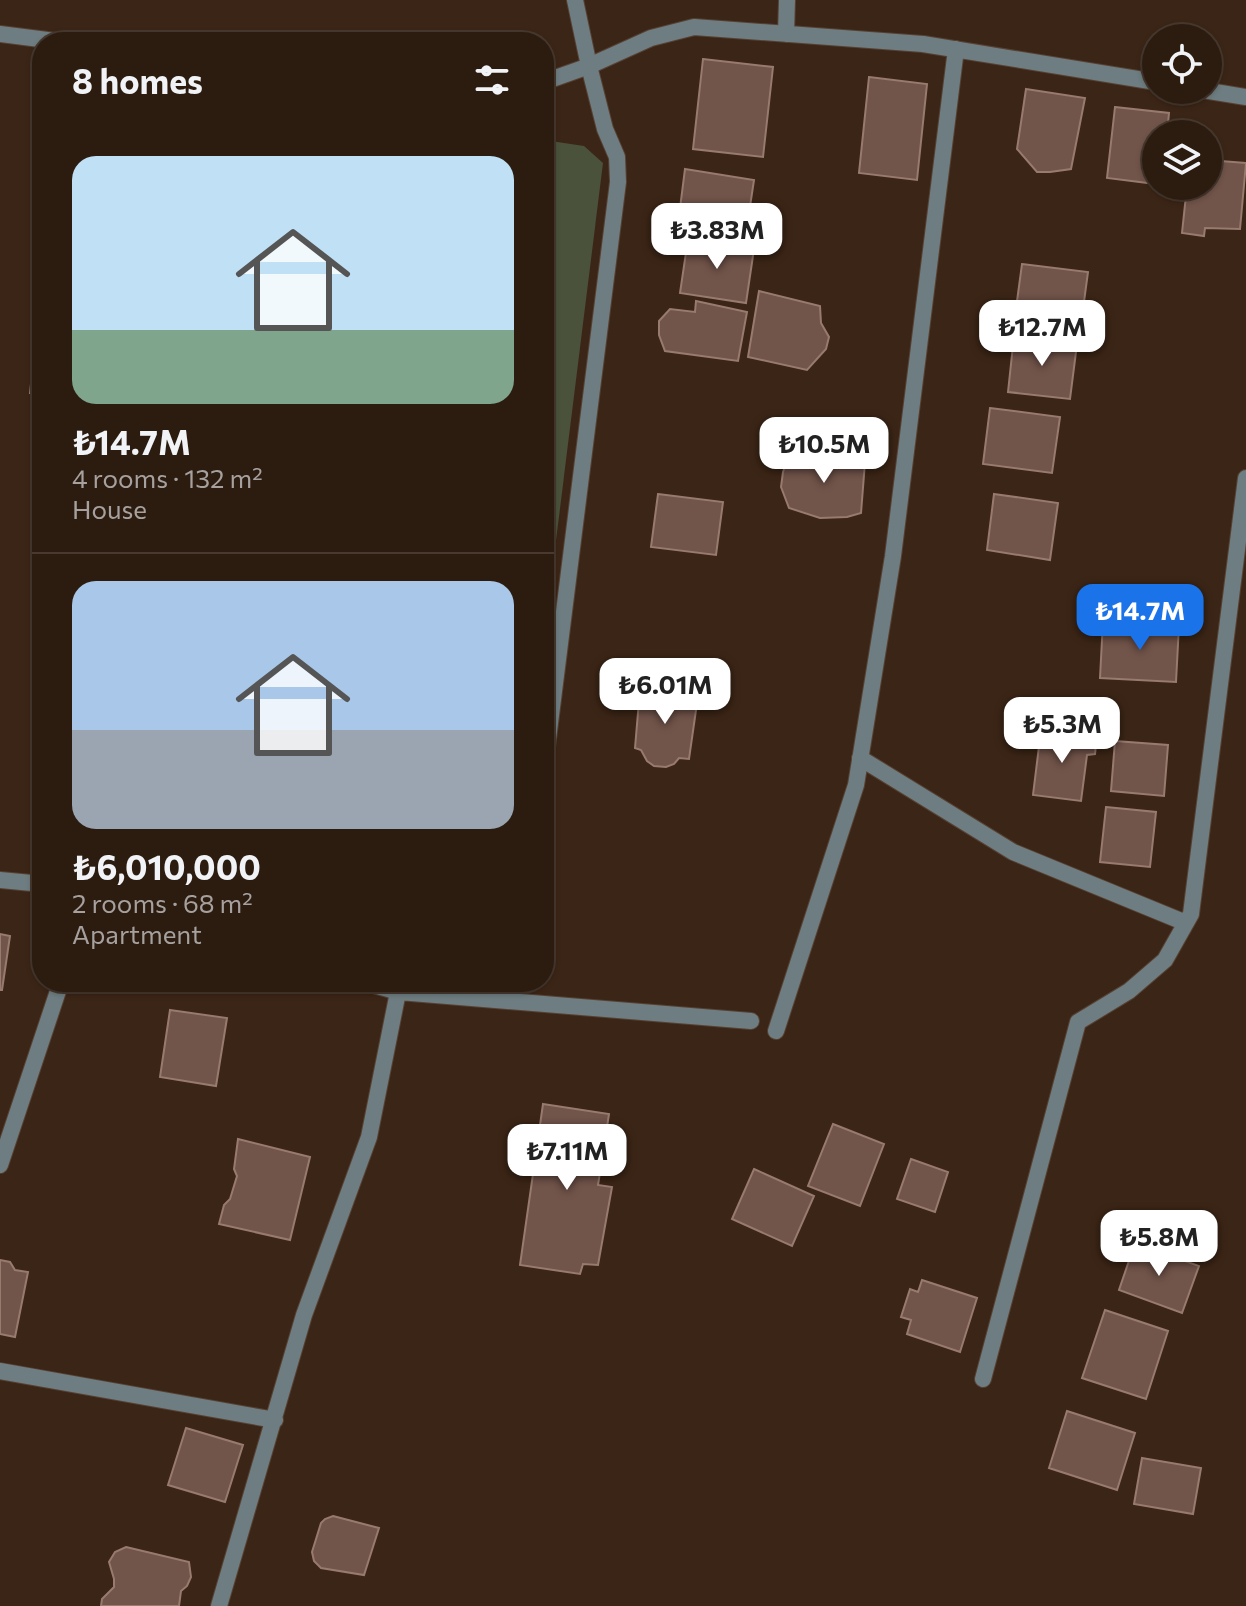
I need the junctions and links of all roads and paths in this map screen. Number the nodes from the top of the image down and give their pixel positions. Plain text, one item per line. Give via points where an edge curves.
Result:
1 (575, 0) edge
2 (787, 0) edge
3 (0, 34) edge
4 (786, 34) junction
5 (32, 38) edge
6 (956, 49) junction
7 (589, 66) junction
8 (554, 78) edge
9 (1142, 80) edge
10 (1222, 93) edge
11 (1246, 97) edge
12 (1246, 478) edge
13 (554, 691) edge
14 (860, 758) junction
15 (0, 880) edge
16 (32, 883) edge
17 (1186, 923) junction
18 (58, 992) edge
19 (399, 992) edge
20 (452, 992) edge
21 (751, 1021) dead end
22 (776, 1031) dead end
23 (0, 1165) edge
24 (0, 1371) edge
25 (983, 1379) dead end
26 (275, 1420) junction
27 (219, 1606) edge

1 - 7 street
2 - 4 street
3 - 5 street
4 - 6 street
4 - 7 street via 694,27 651,38
6 - 9 street
6 - 14 street via 893,556
7 - 8 street
7 - 13 street via 617,157 618,182
10 - 11 street
12 - 17 street
14 - 17 street via 1013,852
14 - 22 street via 856,785
15 - 16 street
17 - 25 street via 1165,960 1129,991 1078,1022
18 - 23 street
19 - 26 street via 369,1137 304,1315
20 - 21 street
24 - 26 street
26 - 27 street

